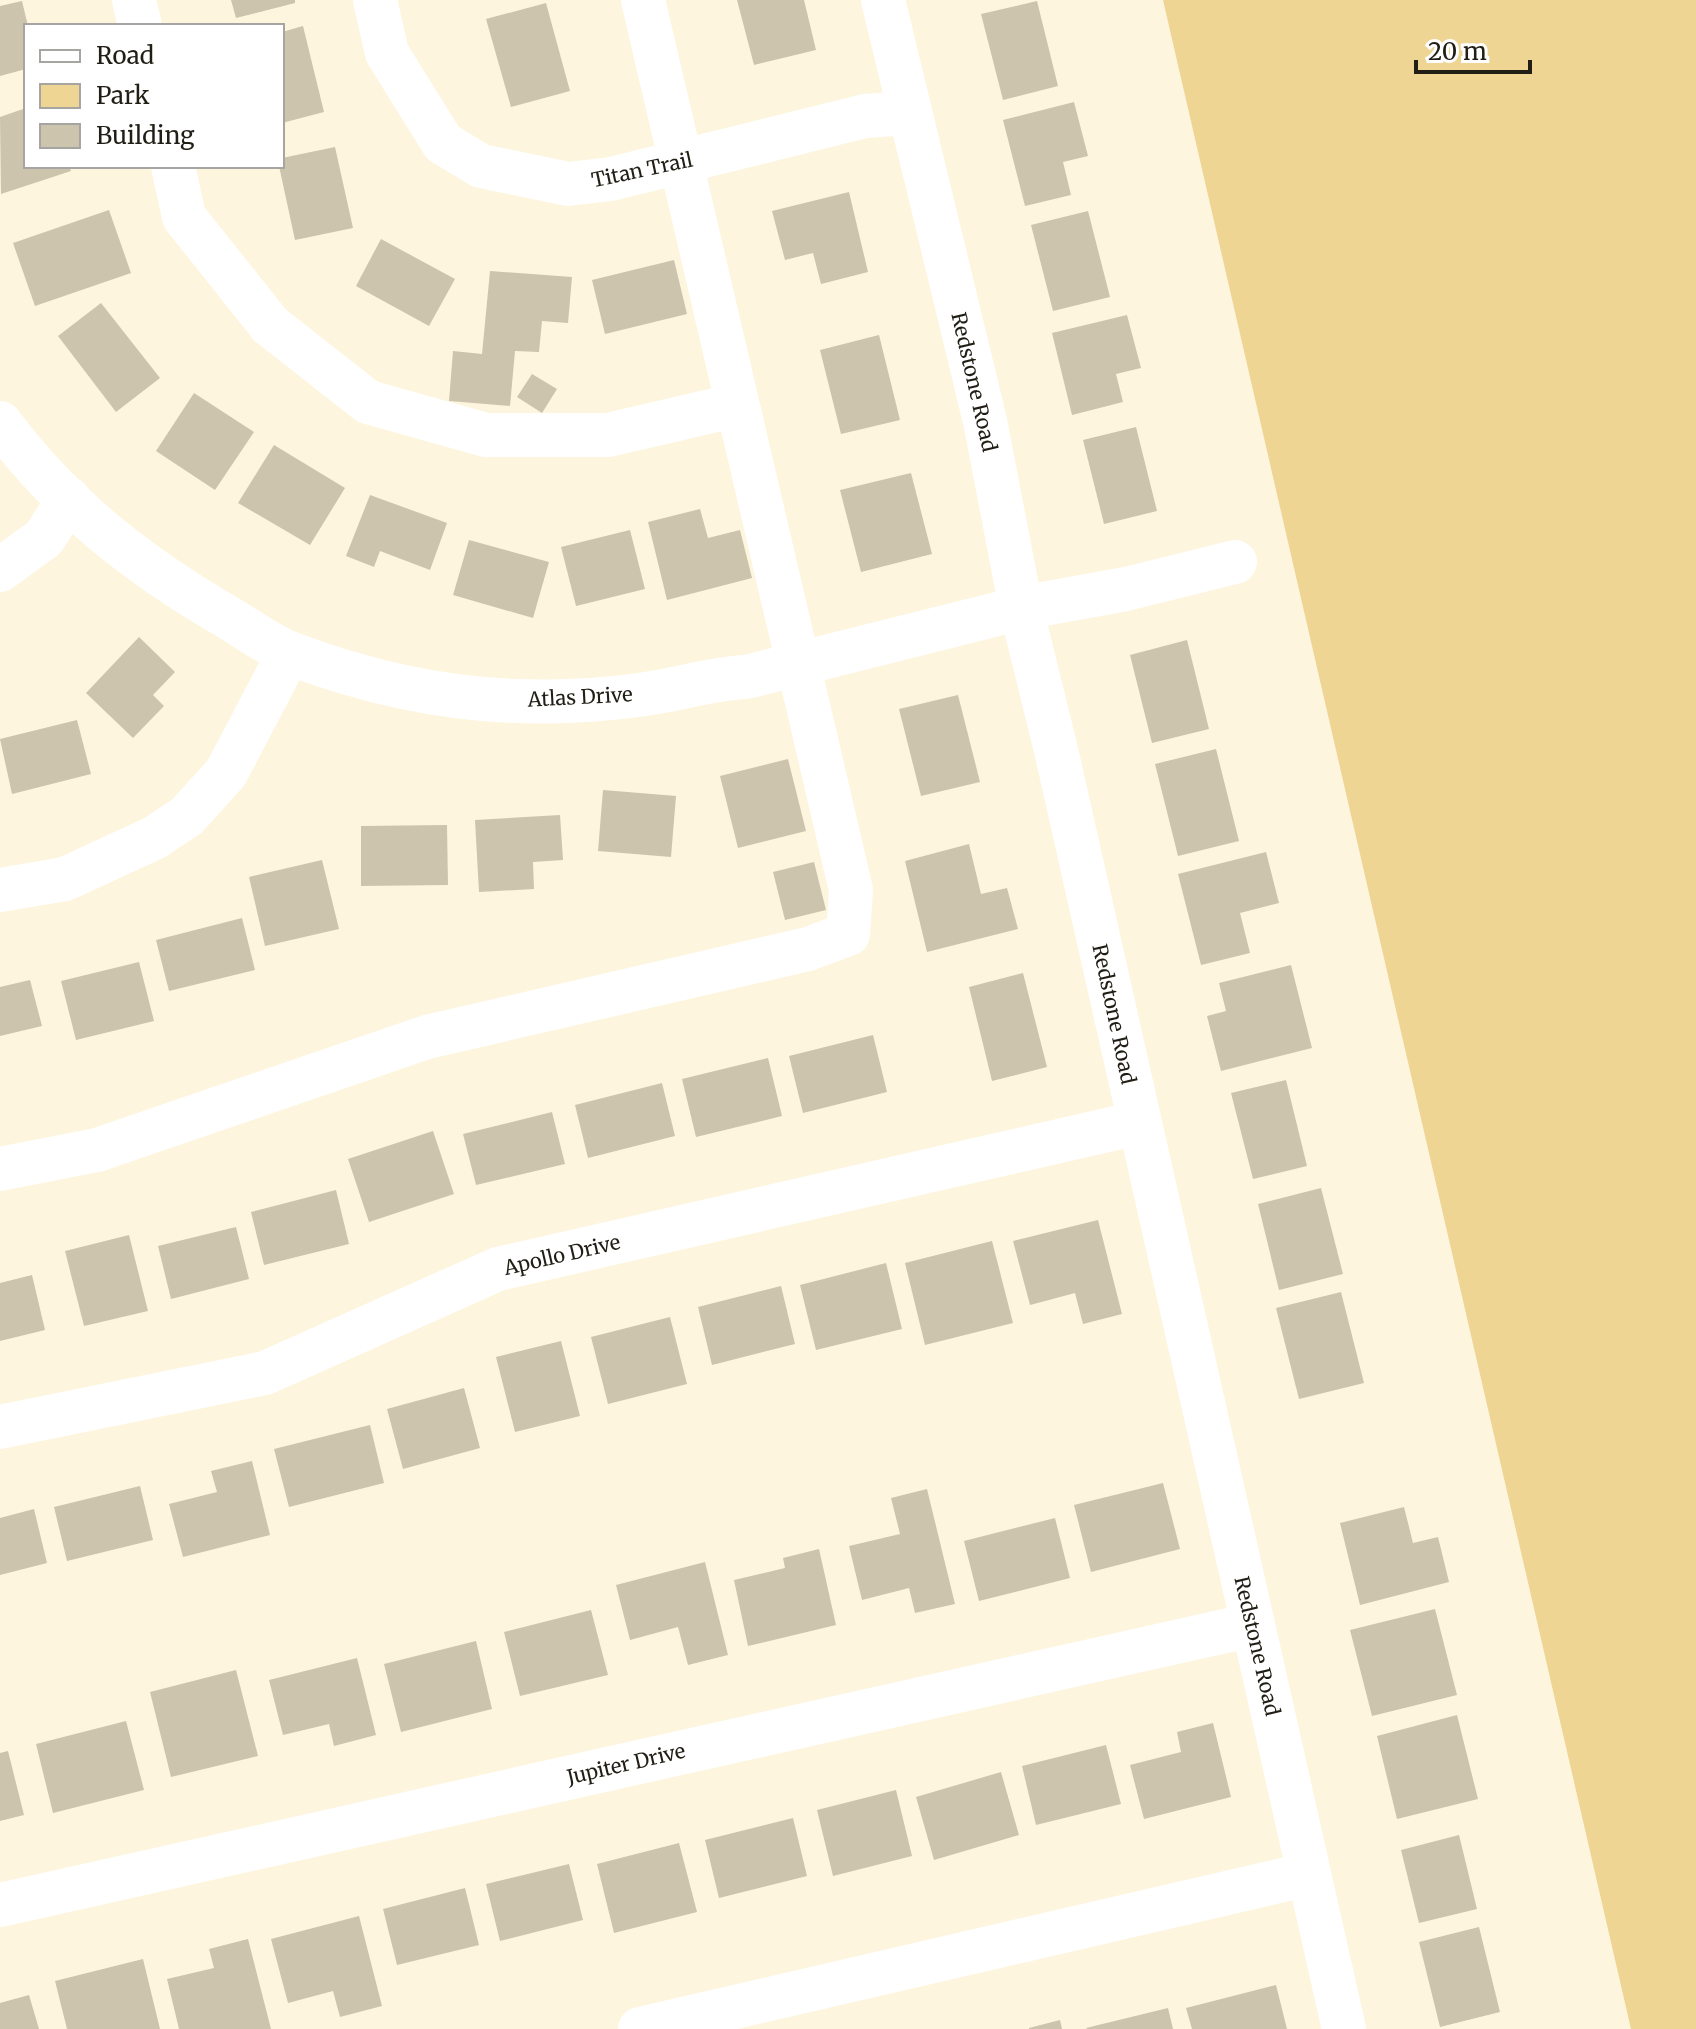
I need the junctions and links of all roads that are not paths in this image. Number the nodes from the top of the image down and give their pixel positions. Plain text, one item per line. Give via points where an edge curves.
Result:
1 (134, 0) edge
2 (375, 0) edge
3 (643, 0) edge
4 (883, 0) edge
5 (140, 24) edge
6 (908, 113) junction
7 (681, 162) junction
8 (173, 168) edge
9 (737, 405) junction
10 (0, 423) edge
11 (69, 499) junction
12 (1235, 562) dead end
13 (0, 570) edge
14 (1021, 608) junction
15 (289, 653) junction
16 (797, 664) junction
17 (0, 890) edge
18 (1138, 1123) junction
19 (0, 1169) edge
20 (0, 1427) edge
21 (1252, 1625) junction
22 (1309, 1874) junction
23 (0, 1905) edge
24 (640, 2029) edge
25 (1344, 2029) edge

1 - 5 street
2 - 7 street, Titan Trail via 387,53 443,143 481,166 568,184
3 - 7 street
4 - 6 street, Redstone Road
6 - 7 street, Titan Trail via 865,116
6 - 14 street, Redstone Road via 985,421
7 - 9 street
8 - 9 street via 184,217 270,325 368,402 486,435 608,435
9 - 16 street
10 - 11 street, Atlas Drive via 34,468
11 - 13 street via 44,538
11 - 15 street, Atlas Drive via 92,525 186,593
12 - 14 street, Atlas Drive
14 - 16 street, Atlas Drive
14 - 18 street, Redstone Road
15 - 16 street, Atlas Drive via 367,679 454,697 565,702 662,691
15 - 17 street via 226,773 187,816 154,838 65,879
16 - 19 street via 851,890 848,934 808,949 427,1037 97,1150
18 - 20 street, Apollo Drive via 498,1269 265,1373
18 - 21 street, Redstone Road
21 - 22 street, Redstone Road
21 - 23 street, Jupiter Drive
22 - 24 street
22 - 25 street, Redstone Road

